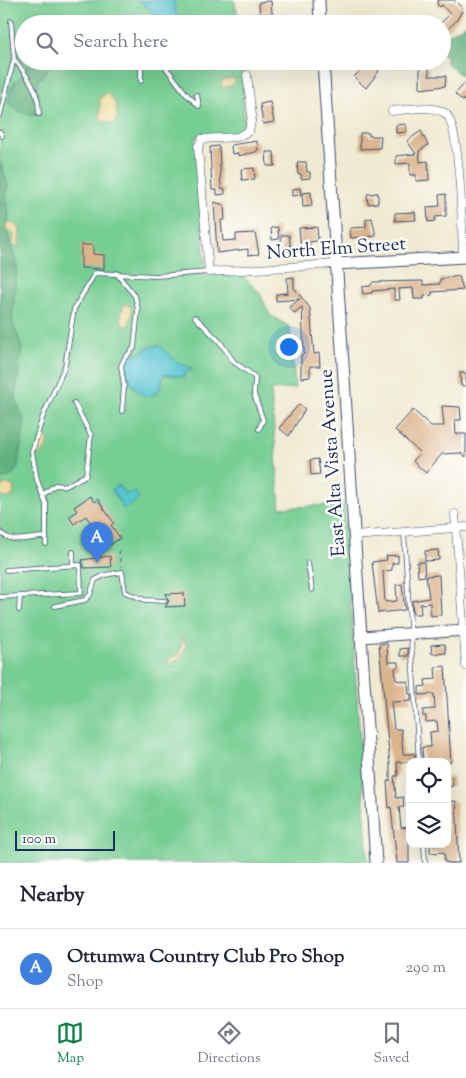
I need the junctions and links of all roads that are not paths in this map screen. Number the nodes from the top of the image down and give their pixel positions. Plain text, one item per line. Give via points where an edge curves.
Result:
1 (319, 0) edge
2 (320, 15) edge
3 (11, 21) dead end
4 (14, 59) joint
5 (23, 70) edge
6 (141, 70) edge
7 (168, 70) edge
8 (324, 70) edge
9 (247, 76) dead end
10 (140, 81) dead end
11 (197, 95) dead end
12 (392, 111) dead end
13 (39, 114) dead end
14 (0, 115) edge
15 (465, 257) edge
16 (335, 264) junction
17 (209, 272) junction
18 (116, 274) junction
19 (195, 318) dead end
20 (74, 403) dead end
21 (122, 411) dead end
22 (260, 429) dead end
23 (43, 495) junction
24 (455, 514) dead end
25 (456, 528) junction
26 (466, 528) edge
27 (0, 532) edge
28 (404, 532) junction
29 (354, 536) junction
30 (45, 537) junction
31 (46, 544) dead end
32 (73, 552) dead end
33 (308, 563) dead end
34 (74, 566) junction
35 (6, 570) dead end
36 (312, 590) dead end
37 (20, 596) junction
38 (0, 597) edge
39 (165, 601) dead end
40 (56, 606) dead end
41 (19, 610) dead end
42 (465, 630) edge
43 (411, 633) junction
44 (360, 637) junction
45 (466, 666) edge
46 (419, 758) edge
47 (424, 848) edge
48 (376, 863) edge
49 (425, 863) edge

1 - 2 main road
3 - 4 lane
4 - 14 lane
5 - 13 lane via 37,93
6 - 10 lane
7 - 11 lane via 199,106
8 - 16 main road, East Alta Vista Avenue
9 - 17 street via 252,116 249,131 237,137 202,139 198,147
12 - 15 street via 432,109 441,111 452,120
15 - 16 main road, North Elm Street
16 - 17 street, North Elm Street
16 - 29 main road, East Alta Vista Avenue
17 - 18 lane via 156,276
18 - 21 lane via 135,296 138,309 134,348 121,366 124,386
18 - 23 lane via 95,273 74,309 65,366 43,416 32,452
19 - 22 lane via 220,342 234,362 255,377 254,394 263,420
20 - 23 lane via 91,435 86,475 66,486 55,485
23 - 30 lane via 47,518
24 - 25 street
25 - 26 street
25 - 28 street
25 - 42 street
27 - 30 lane via 12,540
28 - 29 street
28 - 43 lane
29 - 44 main road, East Alta Vista Avenue
30 - 31 lane
32 - 34 lane
33 - 36 lane
34 - 35 lane
34 - 37 lane via 80,565 81,593
37 - 38 lane
37 - 41 lane
39 - 40 lane via 145,600 125,592 122,572 95,580 85,600
42 - 43 main road
42 - 45 street
43 - 44 main road
43 - 46 lane
44 - 48 main road, East Alta Vista Avenue
47 - 49 lane

